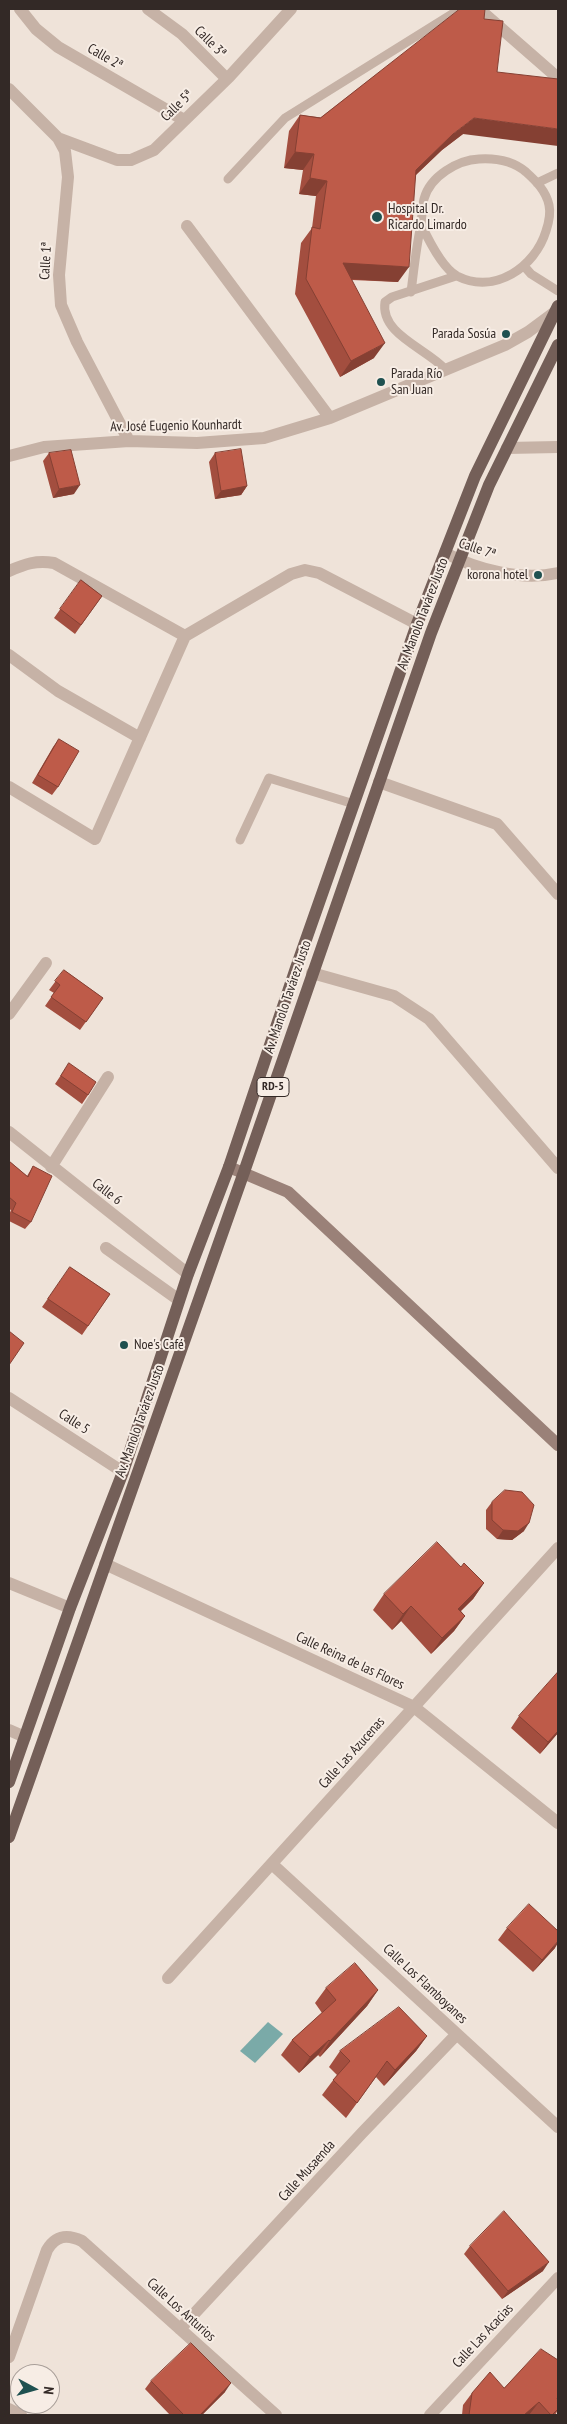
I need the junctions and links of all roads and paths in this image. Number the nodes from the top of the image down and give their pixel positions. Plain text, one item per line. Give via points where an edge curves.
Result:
1 (20, 9) edge
2 (148, 9) edge
3 (291, 9) edge
4 (460, 9) edge
5 (480, 9) edge
6 (558, 78) edge
7 (227, 79) junction
8 (9, 89) edge
9 (184, 120) junction
10 (58, 138) junction
11 (558, 174) edge
12 (228, 179) dead end
13 (537, 183) junction
14 (421, 224) junction
15 (187, 226) dead end
16 (524, 266) junction
17 (456, 276) junction
18 (558, 291) edge
19 (411, 292) junction
20 (556, 316) edge
21 (558, 345) edge
22 (445, 369) junction
23 (330, 418) junction
24 (129, 440) junction
25 (558, 447) edge
26 (507, 448) junction
27 (9, 456) edge
28 (445, 553) junction
29 (459, 560) junction
30 (9, 572) edge
31 (558, 573) edge
32 (417, 624) junction
33 (185, 636) junction
34 (9, 655) edge
35 (140, 738) junction
36 (379, 782) junction
37 (9, 787) edge
38 (354, 804) junction
39 (240, 840) dead end
40 (558, 894) edge
41 (46, 963) dead end
42 (312, 973) junction
43 (9, 1014) edge
44 (108, 1077) dead end
45 (11, 1137) edge
46 (51, 1167) junction
47 (229, 1167) junction
48 (558, 1168) edge
49 (244, 1172) junction
50 (106, 1248) dead end
51 (188, 1274) junction
52 (179, 1300) junction
53 (9, 1398) edge
54 (558, 1445) edge
55 (123, 1472) junction
56 (558, 1548) edge
57 (105, 1564) junction
58 (9, 1583) edge
59 (70, 1608) junction
60 (414, 1707) junction
61 (9, 1730) edge
62 (25, 1737) junction
63 (9, 1782) edge
64 (558, 1823) edge
65 (9, 1837) edge
66 (272, 1864) junction
67 (168, 1978) dead end
68 (457, 2034) junction
69 (558, 2127) edge
70 (558, 2278) edge
71 (180, 2329) junction
72 (9, 2357) edge
73 (9, 2409) edge
74 (20, 2415) edge
75 (276, 2415) edge
76 (430, 2415) edge

1 - 9 street, Calle 2ª via 58,47
2 - 7 street, Calle 3ª via 182,34
3 - 7 street, Calle 5ª
4 - 12 lane via 285,118
5 - 6 street
7 - 9 street, Calle 5ª
8 - 10 street, Calle 1ª
9 - 10 street, Calle 5ª via 154,150 131,160 117,160
10 - 24 street, Calle 1ª via 66,151 68,177 59,275 61,305
11 - 13 lane
13 - 14 lane via 512,162 485,159 460,162 433,182 425,197
13 - 16 lane via 544,191 550,219 542,243
14 - 17 lane via 438,255
14 - 19 lane
15 - 23 street
16 - 17 lane via 514,274 489,282
16 - 18 lane
17 - 19 lane
19 - 22 lane via 385,302 388,322 401,337 436,359
20 - 22 street, Av. José Eugenio Kounhardt via 511,342
20 - 28 main road, Av. Manolo Tavárez Justo / RD-5 via 475,476
21 - 26 main road, Av. Manolo Tavárez Justo / RD-5
22 - 23 street, Av. José Eugenio Kounhardt
23 - 24 street, Av. José Eugenio Kounhardt via 264,438 197,443
24 - 27 street, Av. José Eugenio Kounhardt via 44,447
25 - 26 street
26 - 29 main road, Av. Manolo Tavárez Justo / RD-5
28 - 29 street, Calle 7ª
28 - 32 main road, Av. Manolo Tavárez Justo / RD-5
29 - 31 street, Calle 7ª via 484,570 543,576
29 - 36 main road, Av. Manolo Tavárez Justo / RD-5
30 - 33 street via 27,563 54,563
32 - 33 street via 319,573 305,570 291,574
32 - 38 main road, Av. Manolo Tavárez Justo / RD-5
33 - 35 street
34 - 35 street via 58,691
35 - 37 street via 96,839
36 - 40 street via 497,824
36 - 42 main road, Av. Manolo Tavárez Justo / RD-5
38 - 39 lane via 269,778
38 - 47 main road, Av. Manolo Tavárez Justo / RD-5
41 - 43 street
42 - 48 street via 394,996 429,1019
42 - 49 main road, Av. Manolo Tavárez Justo / RD-5
44 - 46 street
45 - 46 street, Calle 6
46 - 51 street, Calle 6
47 - 49 street
47 - 51 main road, Av. Manolo Tavárez Justo / RD-5
49 - 54 street via 288,1192
49 - 57 main road, Av. Manolo Tavárez Justo / RD-5
50 - 52 street
51 - 52 main road, Av. Manolo Tavárez Justo / RD-5
52 - 55 main road, Av. Manolo Tavárez Justo / RD-5
53 - 55 street, Calle 5
55 - 59 main road, Av. Manolo Tavárez Justo / RD-5
56 - 60 street, Calle Las Azucenas
57 - 60 street, Calle Reina de las Flores
57 - 65 main road, Av. Manolo Tavárez Justo / RD-5
58 - 59 street
59 - 62 main road, Av. Manolo Tavárez Justo / RD-5
60 - 64 street, Calle Reina de las Flores
60 - 66 street, Calle Las Azucenas
61 - 62 street
62 - 63 main road, Av. Manolo Tavárez Justo / RD-5
66 - 67 street, Calle Las Azucenas
66 - 68 street, Calle Los Flamboyanes
68 - 69 street, Calle Los Flamboyanes
68 - 71 street, Calle Musaenda
70 - 76 street, Calle Las Acacias
71 - 72 street, Calle Los Anturios via 82,2241 72,2236 61,2236 48,2250
71 - 75 street, Calle Los Anturios
73 - 74 street

